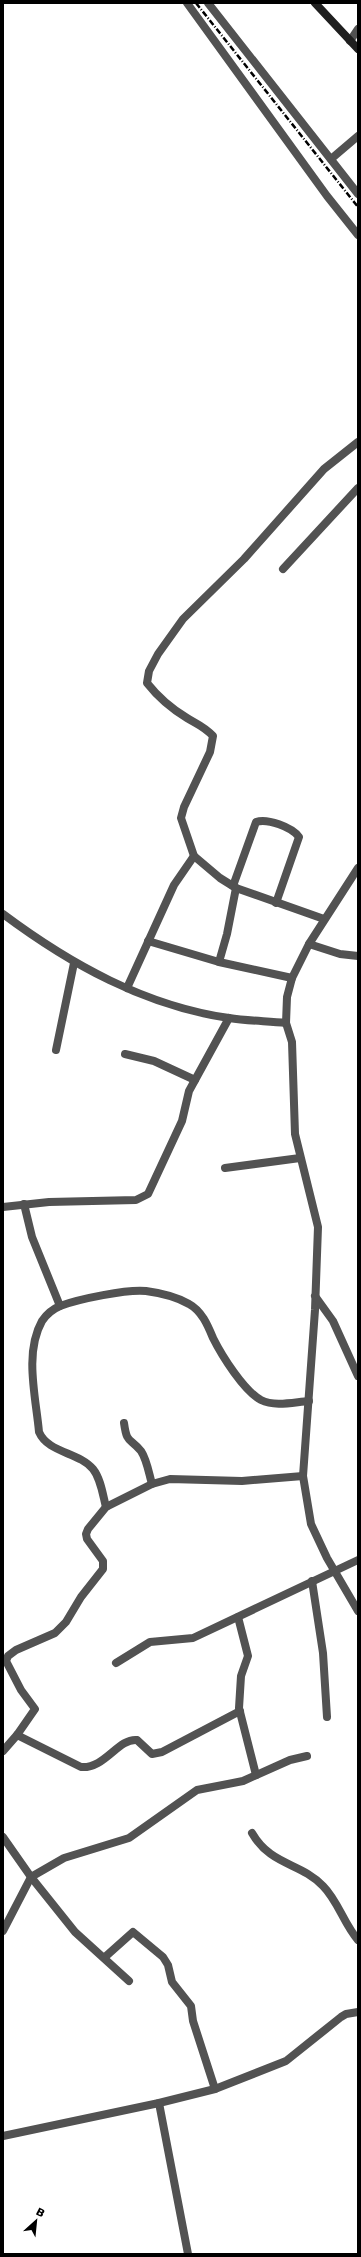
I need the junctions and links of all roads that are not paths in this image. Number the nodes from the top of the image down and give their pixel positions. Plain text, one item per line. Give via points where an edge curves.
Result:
1 (187, 3) edge
2 (208, 3) edge
3 (315, 3) edge
4 (358, 29) edge
5 (350, 41) junction
6 (358, 49) edge
7 (358, 136) edge
8 (331, 159) junction
9 (358, 194) edge
10 (358, 235) edge
11 (358, 442) edge
12 (358, 488) edge
13 (283, 569) dead end
14 (194, 856) junction
15 (358, 868) edge
16 (235, 887) junction
17 (276, 903) junction
18 (3, 914) edge
19 (324, 919) junction
20 (148, 941) junction
21 (309, 944) junction
22 (358, 956) edge
23 (74, 962) junction
24 (219, 962) junction
25 (292, 978) junction
26 (127, 988) junction
27 (229, 1018) junction
28 (286, 1023) junction
29 (56, 1050) dead end
30 (125, 1054) dead end
31 (195, 1080) junction
32 (300, 1158) junction
33 (225, 1168) dead end
34 (24, 1204) junction
35 (3, 1207) edge
36 (315, 1296) junction
37 (60, 1306) junction
38 (358, 1376) edge
39 (309, 1401) junction
40 (124, 1423) dead end
41 (303, 1476) junction
42 (152, 1484) junction
43 (106, 1508) junction
44 (358, 1560) edge
45 (336, 1572) junction
46 (312, 1581) junction
47 (358, 1611) edge
48 (238, 1617) junction
49 (116, 1663) dead end
50 (240, 1711) junction
51 (327, 1717) dead end
52 (18, 1735) junction
53 (3, 1751) edge
54 (307, 1756) dead end
55 (256, 1775) junction
56 (252, 1833) dead end
57 (3, 1837) edge
58 (31, 1877) junction
59 (3, 1931) edge
60 (358, 1940) edge
61 (105, 1957) junction
62 (129, 1981) dead end
63 (358, 2012) edge
64 (215, 2089) junction
65 (159, 2103) junction
66 (4, 2139) edge
67 (188, 2254) edge

1 - 10 street
2 - 8 street
3 - 5 street
4 - 5 street
5 - 6 street
7 - 8 street
8 - 9 street
11 - 14 street via 324,469 244,559 183,618 149,671 147,683 155,694 213,736 210,752 188,797 181,818
12 - 13 street
14 - 16 street
14 - 20 street via 174,885
15 - 19 street
16 - 17 street
16 - 17 street via 256,822 262,820 286,828 299,837
16 - 24 street via 228,934
17 - 19 street
18 - 23 street
19 - 21 street
20 - 24 street
20 - 26 street
21 - 22 street via 340,954
21 - 25 street
23 - 26 street
23 - 29 street
24 - 25 street
25 - 28 street via 287,997
26 - 27 street via 167,1004
27 - 28 street
27 - 31 street
28 - 32 street via 292,1042 293,1111
30 - 31 street via 154,1060
31 - 34 street via 186,1099 182,1121 148,1194 143,1198
32 - 33 street
32 - 36 street via 318,1227
34 - 35 street
34 - 37 street via 32,1237
36 - 38 street via 333,1321
36 - 39 street
37 - 39 street via 125,1292 145,1291 172,1297 190,1305 204,1318 219,1350 261,1400 276,1403
37 - 43 street via 42,1321 34,1347 32,1362 39,1432 42,1440 79,1458 95,1470
39 - 41 street
40 - 42 street via 128,1441 144,1458
41 - 42 street via 242,1481 170,1478
41 - 45 street via 311,1524
42 - 43 street
43 - 52 street via 86,1534 103,1561 103,1569 81,1597 66,1622 55,1633 8,1656 8,1669 35,1709
44 - 45 street
45 - 46 street
45 - 47 street
46 - 48 street
46 - 51 street via 322,1653
48 - 49 street via 193,1638 150,1642
48 - 50 street via 248,1656 241,1676
50 - 52 street via 162,1752 152,1754 137,1740 130,1740 100,1763 86,1768
50 - 55 street
52 - 53 street
54 - 55 street via 290,1760
55 - 58 street via 234,1784 197,1790 129,1838 64,1858
56 - 60 street via 264,1850 322,1885
57 - 58 street
58 - 59 street
58 - 61 street via 75,1932
61 - 62 street
61 - 64 street via 133,1932 163,1957 172,1982 192,2009 193,2021
63 - 64 street via 341,2017 286,2061
64 - 65 street
65 - 66 street
65 - 67 street

